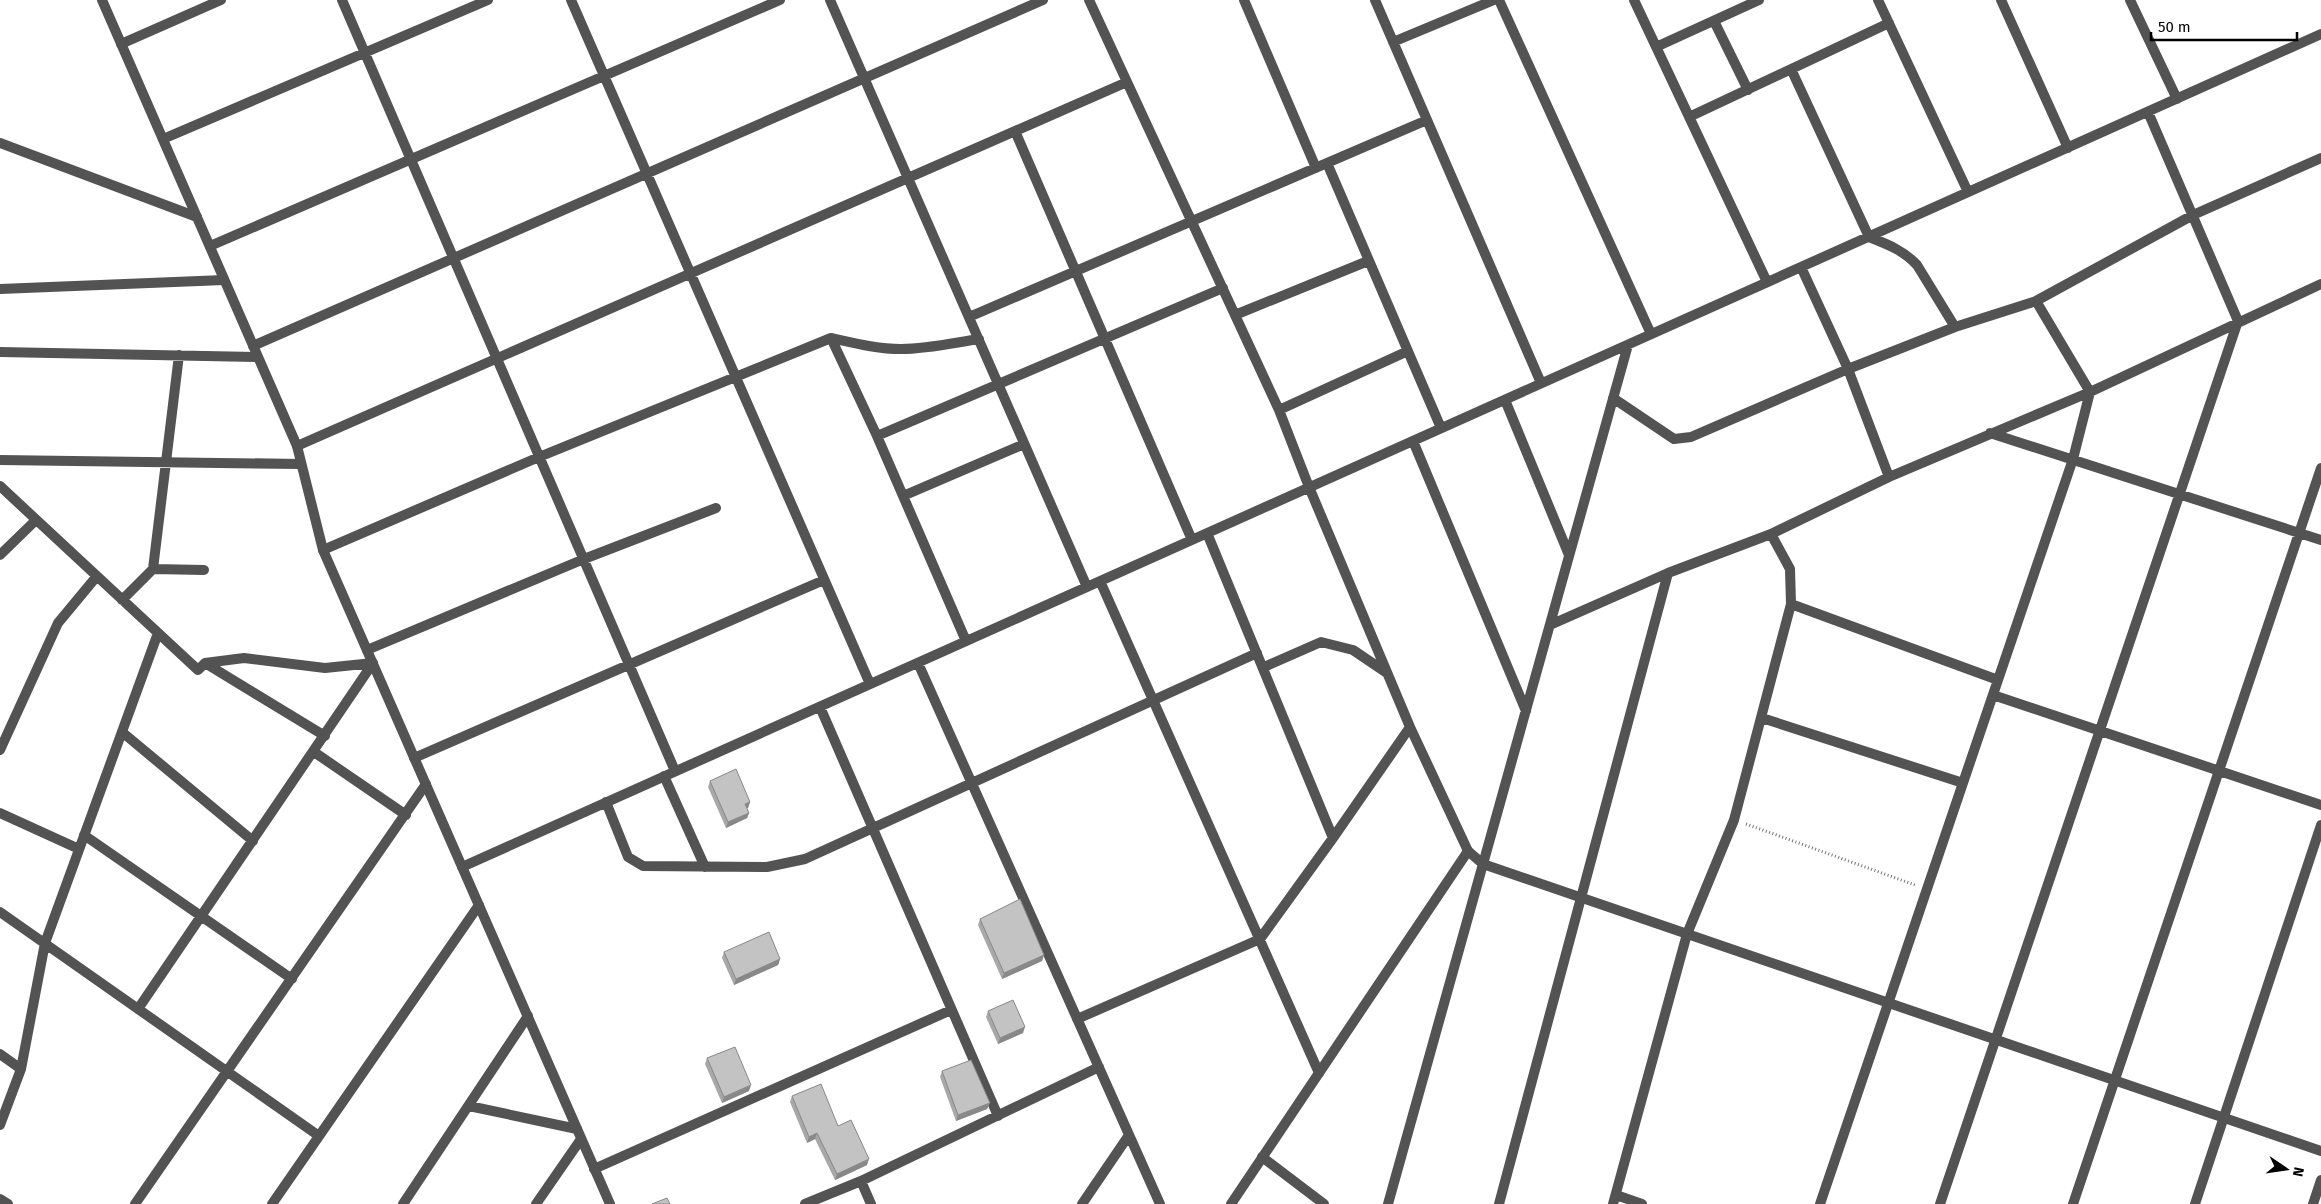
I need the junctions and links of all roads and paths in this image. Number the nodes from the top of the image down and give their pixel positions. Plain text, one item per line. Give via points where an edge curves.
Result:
1 (102, 0) edge
2 (222, 0) edge
3 (342, 0) edge
4 (488, 0) edge
5 (571, 0) edge
6 (780, 0) edge
7 (830, 0) edge
8 (1043, 0) edge
9 (1089, 0) edge
10 (1244, 0) edge
11 (1375, 0) edge
12 (1494, 0) edge
13 (1499, 0) edge
14 (1634, 0) edge
15 (1759, 0) edge
16 (1878, 0) edge
17 (2001, 0) edge
18 (2142, 0) edge
19 (2131, 2) edge
20 (1714, 21) junction
21 (1889, 23) junction
22 (2321, 34) edge
23 (1393, 42) junction
24 (121, 44) junction
25 (1656, 47) junction
26 (365, 53) junction
27 (1791, 69) junction
28 (604, 76) junction
29 (864, 78) junction
30 (1127, 82) junction
31 (1748, 90) junction
32 (2177, 99) junction
33 (2148, 112) junction
34 (1689, 117) junction
35 (1427, 120) junction
36 (1015, 131) junction
37 (163, 139) junction
38 (0, 143) edge
39 (2068, 148) junction
40 (2321, 158) edge
41 (411, 159) junction
42 (1327, 163) junction
43 (1316, 168) junction
44 (647, 173) junction
45 (908, 178) junction
46 (1968, 192) junction
47 (2193, 215) junction
48 (196, 217) junction
49 (1192, 221) junction
50 (1868, 237) junction
51 (210, 246) junction
52 (454, 258) junction
53 (1368, 261) junction
54 (1801, 267) junction
55 (1076, 271) junction
56 (690, 274) junction
57 (224, 280) junction
58 (1767, 282) junction
59 (2321, 284) edge
60 (0, 288) edge
61 (1223, 288) junction
62 (2036, 301) junction
63 (1236, 315) junction
64 (969, 317) junction
65 (2238, 321) junction
66 (1956, 327) junction
67 (1651, 334) junction
68 (831, 338) junction
69 (1105, 338) junction
70 (978, 339) junction
71 (1628, 344) junction
72 (253, 346) junction
73 (1408, 351) junction
74 (0, 352) edge
75 (179, 355) junction
76 (257, 357) junction
77 (497, 358) junction
78 (1848, 368) junction
79 (735, 376) junction
80 (1541, 383) junction
81 (998, 384) junction
82 (2090, 392) junction
83 (1613, 398) junction
84 (1504, 400) junction
85 (1279, 410) junction
86 (1441, 428) junction
87 (1990, 433) junction
88 (877, 436) junction
89 (1413, 441) junction
90 (1024, 444) junction
91 (297, 446) junction
92 (540, 457) junction
93 (0, 460) edge
94 (2073, 460) junction
95 (166, 462) junction
96 (301, 464) junction
97 (2321, 468) edge
98 (1889, 477) junction
99 (0, 486) edge
100 (1309, 487) junction
101 (2180, 494) junction
102 (903, 496) junction
103 (716, 508) dead end
104 (36, 520) junction
105 (1207, 533) junction
106 (2299, 533) junction
107 (1771, 534) junction
108 (1192, 540) junction
109 (2321, 540) edge
110 (323, 550) junction
111 (0, 555) edge
112 (1569, 555) junction
113 (584, 559) junction
114 (153, 569) junction
115 (204, 570) dead end
116 (1668, 573) junction
117 (97, 576) junction
118 (824, 580) junction
119 (1100, 581) junction
120 (1087, 587) junction
121 (122, 600) junction
122 (1791, 604) junction
123 (1550, 625) junction
124 (158, 632) junction
125 (966, 641) junction
126 (367, 650) junction
127 (1257, 652) junction
128 (205, 663) junction
129 (373, 663) junction
130 (918, 663) junction
131 (629, 664) junction
132 (1264, 668) junction
133 (1388, 673) junction
134 (1998, 680) junction
135 (870, 684) junction
136 (1993, 695) junction
137 (1153, 700) junction
138 (820, 707) junction
139 (1526, 711) junction
140 (1762, 718) junction
141 (0, 724) edge
142 (1410, 727) junction
143 (2100, 730) junction
144 (122, 732) junction
145 (8, 733) junction
146 (324, 736) junction
147 (0, 750) edge
148 (314, 752) junction
149 (414, 758) junction
150 (675, 771) junction
151 (2219, 771) junction
152 (664, 776) junction
153 (971, 783) junction
154 (1963, 783) junction
155 (426, 784) junction
156 (606, 802) junction
157 (2321, 805) edge
158 (0, 813) edge
159 (406, 815) junction
160 (1734, 820) junction
161 (2321, 825) edge
162 (872, 828) junction
163 (84, 836) junction
164 (1334, 838) junction
165 (253, 841) junction
166 (79, 849) junction
167 (1468, 850) junction
168 (1483, 864) junction
169 (462, 867) junction
170 (705, 867) junction
171 (1927, 889) junction
172 (1582, 897) junction
173 (479, 905) junction
174 (0, 912) edge
175 (201, 917) junction
176 (1687, 934) junction
177 (1260, 939) junction
178 (45, 943) junction
179 (292, 979) junction
180 (1888, 1003) junction
181 (138, 1009) junction
182 (951, 1010) junction
183 (528, 1016) junction
184 (1077, 1019) junction
185 (1996, 1040) junction
186 (0, 1054) edge
187 (1099, 1068) junction
188 (21, 1069) junction
189 (227, 1071) junction
190 (1319, 1072) junction
191 (2115, 1080) junction
192 (470, 1106) junction
193 (998, 1116) junction
194 (2224, 1118) junction
195 (0, 1125) edge
196 (579, 1134) junction
197 (1129, 1135) junction
198 (319, 1136) junction
199 (2321, 1151) edge
200 (1262, 1158) junction
201 (594, 1169) junction
202 (2321, 1180) edge
203 (861, 1181) junction
204 (0, 1199) edge
205 (1615, 1200) edge
206 (1084, 1201) edge
207 (8, 1204) edge
208 (135, 1204) edge
209 (272, 1204) edge
210 (402, 1204) edge
211 (536, 1204) edge
212 (610, 1204) edge
213 (805, 1204) edge
214 (871, 1204) edge
215 (1074, 1204) edge
216 (1160, 1204) edge
217 (1231, 1204) edge
218 (1324, 1204) edge
219 (1388, 1204) edge
220 (1499, 1204) edge
221 (1642, 1204) edge
222 (1820, 1204) edge
223 (1940, 1204) edge
224 (2073, 1204) edge
225 (2195, 1204) edge
226 (2313, 1204) edge

1 - 24 street
2 - 24 street
3 - 26 street
4 - 26 street
5 - 28 street
6 - 28 street
7 - 29 street
8 - 29 street
9 - 30 street
10 - 43 street
11 - 23 street
12 - 23 street
13 - 67 street
14 - 25 street
15 - 20 street
16 - 21 street
17 - 39 street
18 - 19 street
19 - 32 street
20 - 25 street
20 - 31 street
21 - 27 street
21 - 46 street
22 - 32 street
23 - 35 street
24 - 37 street
25 - 34 street
26 - 37 street
26 - 41 street
27 - 31 street
27 - 50 street
28 - 41 street
28 - 44 street
29 - 44 street
29 - 45 street
30 - 36 street
30 - 49 street
31 - 34 street
32 - 33 street
33 - 39 street
33 - 47 street
34 - 58 street
35 - 42 street
35 - 80 street
36 - 45 street
36 - 55 street
37 - 48 street
38 - 48 street
39 - 46 street
40 - 47 street
41 - 51 street
41 - 52 street
42 - 43 street
42 - 53 street
43 - 49 street
44 - 52 street
44 - 56 street
45 - 56 street
45 - 64 street
46 - 50 street
47 - 62 street
47 - 65 street
48 - 51 street
49 - 55 street
49 - 61 street
50 - 54 street
50 - 66 street via 1898,249 1917,264
51 - 57 street
52 - 72 street
52 - 77 street
53 - 63 street
53 - 73 street
54 - 58 street
54 - 78 street
55 - 64 street
55 - 69 street
56 - 77 street
56 - 79 street
57 - 60 street
57 - 72 street
58 - 67 street
59 - 65 street
61 - 63 street
61 - 69 street
62 - 66 street
62 - 82 street
63 - 85 street
64 - 70 street
65 - 82 street
65 - 101 street
66 - 78 street
67 - 71 street
68 - 70 street via 899,349
68 - 79 street
68 - 88 street
69 - 81 street
69 - 108 street
70 - 81 street
71 - 80 street
71 - 83 street
72 - 76 street
73 - 85 street
73 - 86 street
74 - 75 street
75 - 76 street
75 - 95 street
76 - 91 street
77 - 91 street
77 - 92 street
78 - 83 street via 1683,439 1667,436
78 - 98 street
79 - 92 street
79 - 118 street
80 - 84 street
81 - 88 street
81 - 90 street
82 - 87 street
82 - 94 street
83 - 112 street
84 - 86 street
84 - 112 street
85 - 100 street
86 - 89 street
87 - 94 street
87 - 98 street
88 - 102 street
89 - 100 street
89 - 139 street
90 - 102 street
90 - 120 street
91 - 96 street
92 - 110 street
92 - 113 street
93 - 95 street
94 - 101 street
94 - 134 street
95 - 96 street
95 - 114 street
96 - 110 street
97 - 106 street
98 - 107 street
99 - 104 street
100 - 105 street
100 - 133 street
101 - 106 street
101 - 143 street
102 - 125 street
103 - 113 street
104 - 111 street
104 - 117 street
105 - 108 street
105 - 127 street
106 - 109 street
106 - 151 street
107 - 116 street
107 - 122 street via 1790,569
108 - 119 street
110 - 126 street
112 - 123 street
113 - 126 street
113 - 131 street
114 - 115 street
114 - 121 street
116 - 123 street
116 - 172 street
117 - 121 street
117 - 145 street via 58,624
118 - 131 street
118 - 135 street
119 - 120 street
119 - 137 street
120 - 125 street
121 - 124 street
122 - 134 street
122 - 140 street
123 - 139 street
124 - 128 street via 198,670
124 - 144 street
125 - 130 street
126 - 129 street
127 - 132 street
127 - 137 street
128 - 129 street via 244,658 325,668
128 - 146 street
129 - 146 street
129 - 149 street
130 - 135 street
130 - 153 street
131 - 149 street
131 - 150 street
132 - 133 street via 1321,642 1353,650
132 - 164 street
133 - 142 street
134 - 136 street
135 - 138 street
136 - 143 street
136 - 154 street
137 - 153 street
137 - 177 street
138 - 150 street
138 - 162 street
139 - 168 street
140 - 154 street
140 - 160 street
141 - 145 street
142 - 164 street
142 - 167 street
143 - 151 street
143 - 185 street
144 - 163 street
144 - 165 street
145 - 147 street
146 - 148 street
148 - 159 street
148 - 165 street
149 - 155 street
150 - 152 street
151 - 157 street
151 - 191 street
152 - 156 street
152 - 170 street
153 - 162 street
153 - 184 street
154 - 171 street
155 - 159 street
155 - 169 street
156 - 169 street
156 - 170 street via 628,857 643,866
158 - 166 street
159 - 179 street
160 - 171 path
160 - 176 street
161 - 194 street
162 - 170 street via 805,859 767,867
162 - 182 street
163 - 166 street
163 - 175 street
164 - 177 street
165 - 175 street
166 - 178 street
167 - 168 street
167 - 190 street
168 - 172 street
168 - 219 street
169 - 173 street
171 - 180 street
172 - 176 street
172 - 220 street
173 - 183 street
173 - 198 street
174 - 178 street
175 - 179 street
175 - 181 street
176 - 180 street
176 - 205 street
177 - 184 street
177 - 190 street
178 - 181 street
178 - 188 street
179 - 189 street
180 - 185 street
180 - 222 street
181 - 189 street
182 - 193 street
182 - 201 street
183 - 192 street
183 - 196 street
184 - 187 street
185 - 191 street
185 - 223 street
186 - 188 street
187 - 193 street
187 - 197 street
188 - 195 street
189 - 198 street
189 - 208 street
190 - 200 street
191 - 194 street
191 - 224 street
192 - 196 street
192 - 210 street
193 - 203 street
194 - 199 street
194 - 225 street
196 - 201 street
196 - 211 street
197 - 206 street
197 - 216 street
198 - 209 street
200 - 217 street
200 - 218 street
201 - 212 street
202 - 226 street
203 - 213 street
203 - 214 street
204 - 207 street
205 - 221 street
206 - 215 street

